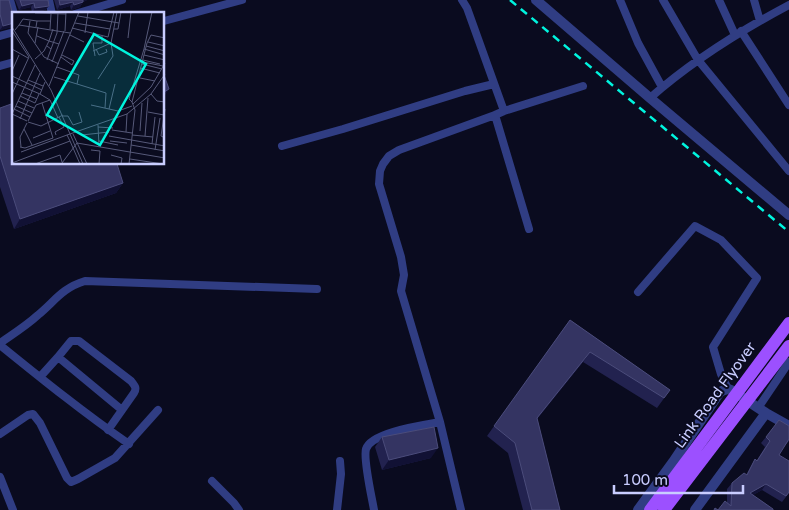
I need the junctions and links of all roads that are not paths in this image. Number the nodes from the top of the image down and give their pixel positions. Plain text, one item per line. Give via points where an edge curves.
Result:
1 (89, 0) edge
2 (122, 0) edge
3 (242, 0) edge
4 (462, 0) edge
5 (536, 0) edge
6 (620, 0) edge
7 (663, 0) edge
8 (719, 0) edge
9 (754, 0) edge
10 (789, 5) edge
11 (92, 11) edge
12 (760, 20) junction
13 (165, 21) edge
14 (738, 33) junction
15 (698, 60) junction
16 (494, 84) junction
17 (583, 86) dead end
18 (662, 87) junction
19 (650, 98) junction
20 (789, 105) edge
21 (504, 111) junction
22 (495, 115) junction
23 (282, 146) dead end
24 (789, 171) edge
25 (789, 215) edge
26 (529, 229) dead end
27 (317, 290) dead end
28 (638, 292) dead end
29 (789, 323) edge
30 (0, 344) edge
31 (789, 346) edge
32 (58, 357) junction
33 (789, 362) edge
34 (40, 377) junction
35 (728, 389) junction
36 (122, 410) junction
37 (158, 410) dead end
38 (762, 411) junction
39 (440, 422) junction
40 (789, 426) edge
41 (108, 430) junction
42 (0, 434) edge
43 (129, 444) junction
44 (340, 461) dead end
45 (0, 477) edge
46 (212, 481) dead end
47 (13, 510) edge
48 (239, 510) edge
49 (337, 510) edge
50 (374, 510) edge
51 (461, 510) edge
52 (638, 510) edge
53 (650, 510) edge
54 (664, 510) edge
55 (695, 510) edge

1 - 11 street
2 - 11 street
3 - 13 street
4 - 16 street
5 - 19 street
6 - 18 street
7 - 15 street
8 - 14 street
9 - 12 street
10 - 12 street
12 - 14 street
14 - 15 street
14 - 20 street
15 - 18 street
15 - 24 street
16 - 21 street
16 - 23 street
17 - 21 street
18 - 19 street
19 - 25 street
21 - 22 street
22 - 26 street
22 - 39 street via 399,150 389,156 380,171 379,184 402,263 401,291
27 - 30 street via 85,281 61,292 38,315
28 - 35 street via 695,226 721,240 757,278 713,348
29 - 53 main road, Link Road Flyover, bridge
30 - 34 street
31 - 54 main road, Link Road Flyover, bridge
32 - 34 street
32 - 36 street
32 - 36 street via 71,341 78,341 131,381 136,389
33 - 38 street
34 - 41 street
35 - 38 street
35 - 52 street via 720,392
36 - 41 street
37 - 43 street
38 - 40 street
38 - 55 street
39 - 50 street via 380,436 368,444 366,462
39 - 51 street
41 - 43 street
42 - 43 street via 34,414 71,482 115,458
44 - 49 street
45 - 47 street
46 - 48 street

